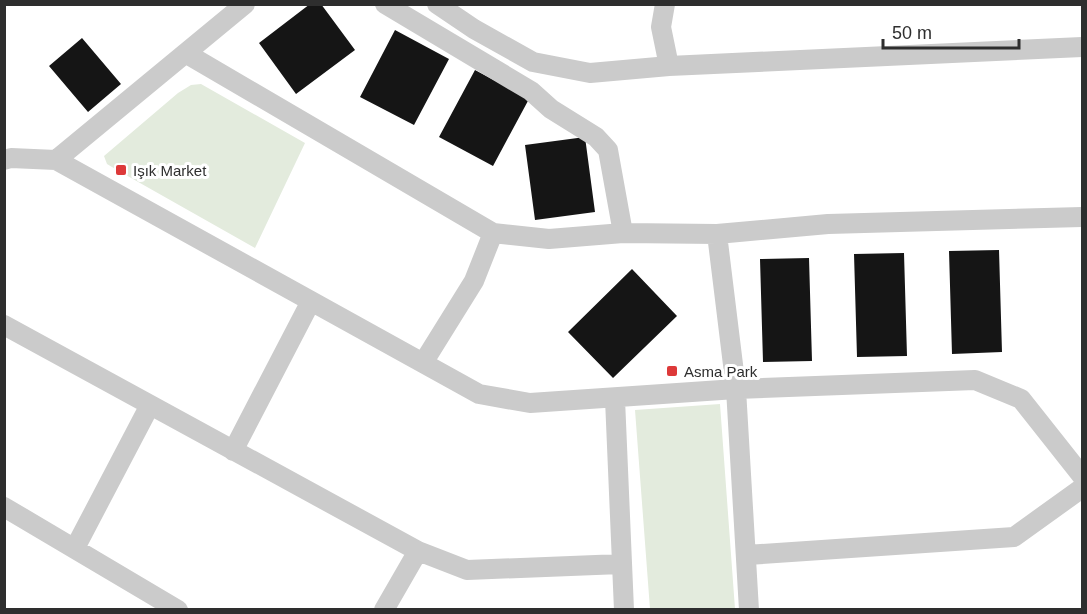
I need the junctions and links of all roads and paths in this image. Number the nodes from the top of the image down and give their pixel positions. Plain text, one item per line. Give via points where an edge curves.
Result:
1 (245, 4) edge
2 (385, 4) edge
3 (437, 4) edge
4 (665, 4) edge
5 (1083, 47) edge
6 (186, 54) junction
7 (669, 66) junction
8 (4, 160) edge
9 (56, 160) junction
10 (1083, 217) edge
11 (493, 233) junction
12 (623, 233) junction
13 (717, 234) junction
14 (311, 302) junction
15 (4, 325) edge
16 (423, 363) junction
17 (736, 389) junction
18 (615, 399) junction
19 (150, 405) junction
20 (233, 451) junction
21 (1083, 476) edge
22 (1083, 488) edge
23 (4, 507) edge
24 (75, 548) junction
25 (418, 551) junction
26 (747, 555) junction
27 (621, 564) junction
28 (178, 609) edge
29 (384, 609) edge
30 (624, 609) edge
31 (749, 609) edge

1 - 6 street
2 - 12 street via 531,91 551,110 603,143 611,157
3 - 7 street via 533,62 590,73
4 - 7 street via 661,27
5 - 7 street
6 - 9 street
6 - 11 street
8 - 9 street
9 - 14 street
10 - 13 street via 828,224
11 - 12 street via 549,238
11 - 16 street via 474,281
12 - 13 street
13 - 17 street
14 - 16 street
14 - 20 street
15 - 19 street
16 - 18 street via 480,394 530,403
17 - 18 street
17 - 21 street via 975,380 1021,399
17 - 26 street
18 - 27 street
19 - 20 street
19 - 24 street
20 - 25 street
22 - 26 street via 1014,537
23 - 24 street
24 - 28 street
25 - 27 street via 467,570
25 - 29 street
26 - 31 street
27 - 30 street

